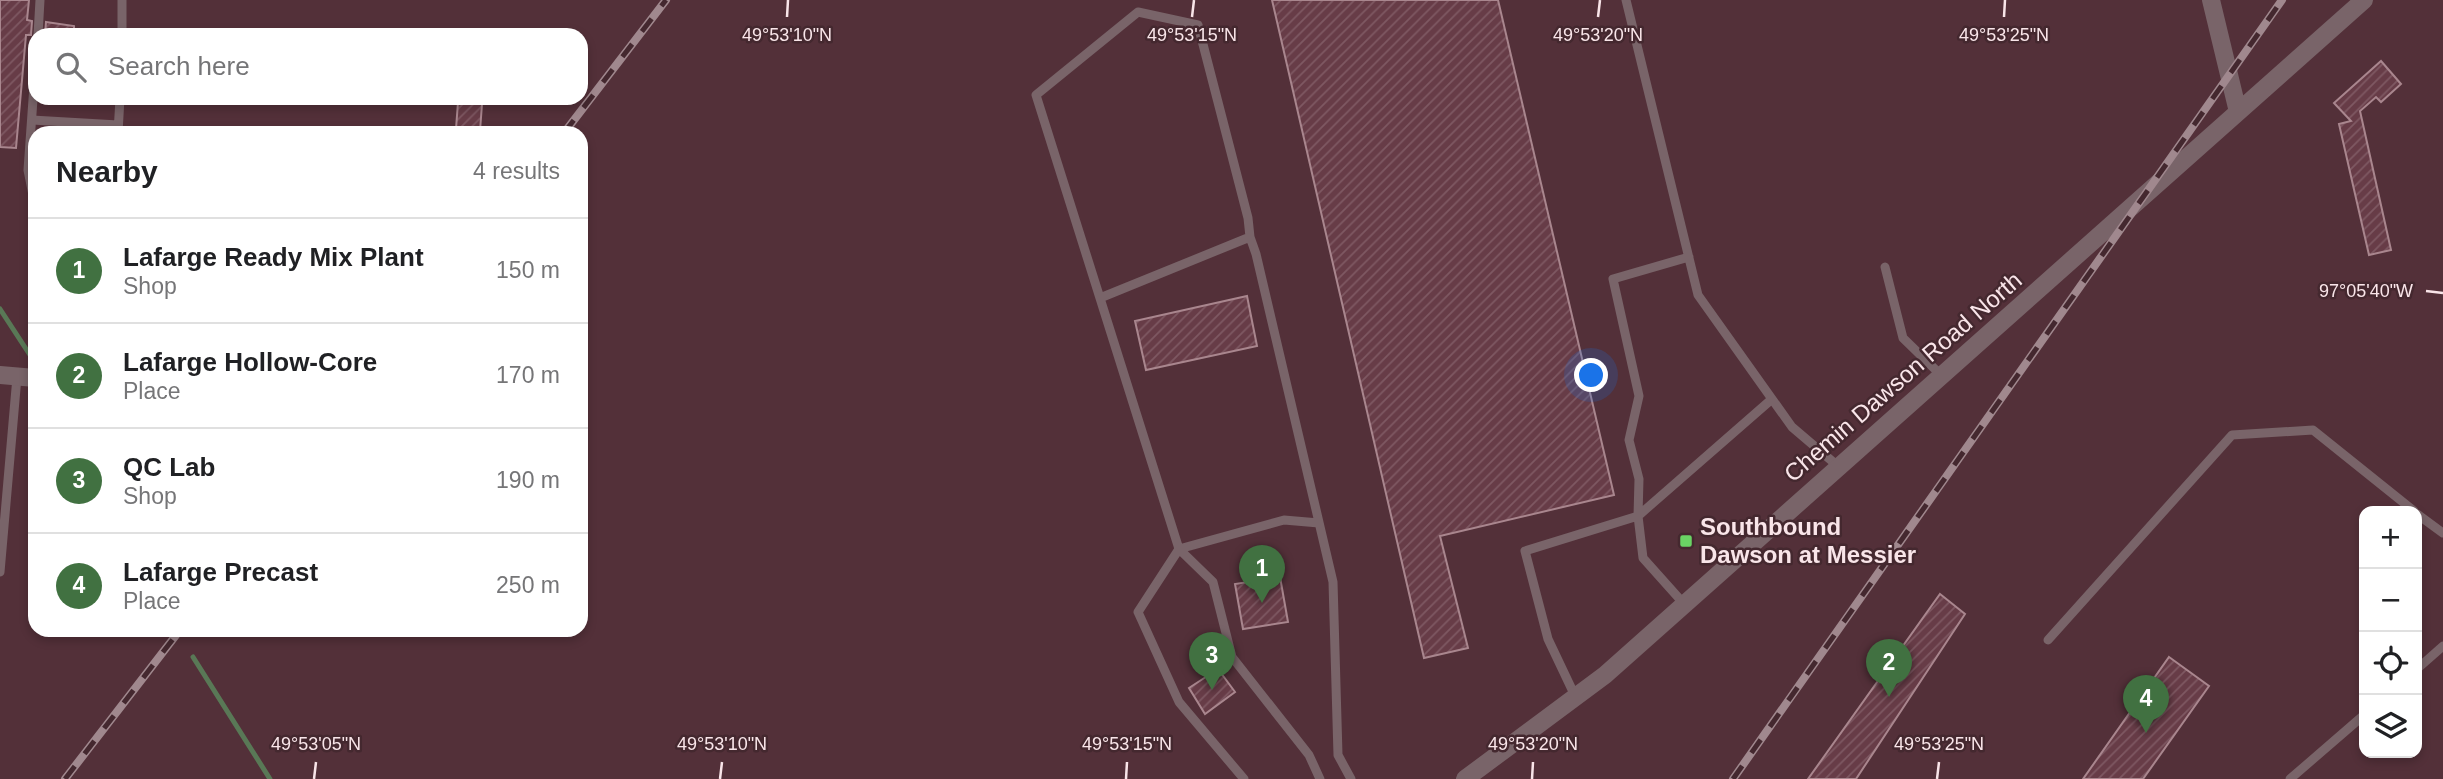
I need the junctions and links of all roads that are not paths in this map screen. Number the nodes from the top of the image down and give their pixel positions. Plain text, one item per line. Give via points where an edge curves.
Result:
1 (40, 0) edge
2 (122, 0) edge
3 (1626, 0) edge
4 (2364, 0) edge
5 (2213, 2) edge
6 (38, 28) edge
7 (122, 28) edge
8 (33, 105) edge
9 (120, 105) edge
10 (2238, 112) junction
11 (32, 120) junction
12 (32, 126) edge
13 (89, 126) edge
14 (118, 126) edge
15 (1250, 237) junction
16 (1689, 257) junction
17 (1885, 267) dead end
18 (1100, 298) junction
19 (1942, 376) junction
20 (17, 377) edge
21 (1772, 399) junction
22 (1839, 467) junction
23 (2408, 506) edge
24 (1638, 516) junction
25 (2422, 517) edge
26 (1319, 523) junction
27 (2443, 533) edge
28 (1179, 549) junction
29 (0, 572) edge
30 (1685, 605) junction
31 (2048, 640) dead end
32 (2443, 646) edge
33 (2422, 665) edge
34 (1576, 698) junction
35 (2359, 719) edge
36 (1244, 779) edge
37 (1320, 779) edge
38 (1351, 779) edge
39 (1465, 779) edge
40 (2290, 779) edge

1 - 6 lane
2 - 7 lane
3 - 16 lane
4 - 10 street, Chemin Dawson Road North
5 - 10 street
8 - 11 lane
9 - 14 lane
10 - 19 street, Chemin Dawson Road North
11 - 12 lane
11 - 13 lane
15 - 18 lane
15 - 18 lane via 1198,25 1138,12 1036,95
15 - 26 lane
16 - 21 lane via 1698,295
16 - 24 lane via 1613,279 1639,396 1629,440 1639,479
17 - 19 lane via 1903,338
18 - 28 lane
19 - 22 street, Chemin Dawson Road North
20 - 29 lane
21 - 22 lane via 1792,427
21 - 24 lane
22 - 30 street, Chemin Dawson Road North
23 - 31 lane via 2313,430 2232,436
24 - 30 lane via 1643,558
24 - 34 lane via 1525,551 1548,639
25 - 27 lane
26 - 28 lane via 1284,520
26 - 38 lane via 1333,582 1338,755
28 - 36 lane via 1138,612 1179,702
28 - 37 lane via 1213,582 1232,657 1309,755
30 - 34 street, Chemin Dawson Road North
32 - 33 lane
34 - 39 street, Chemin Dawson Road North
35 - 40 lane

